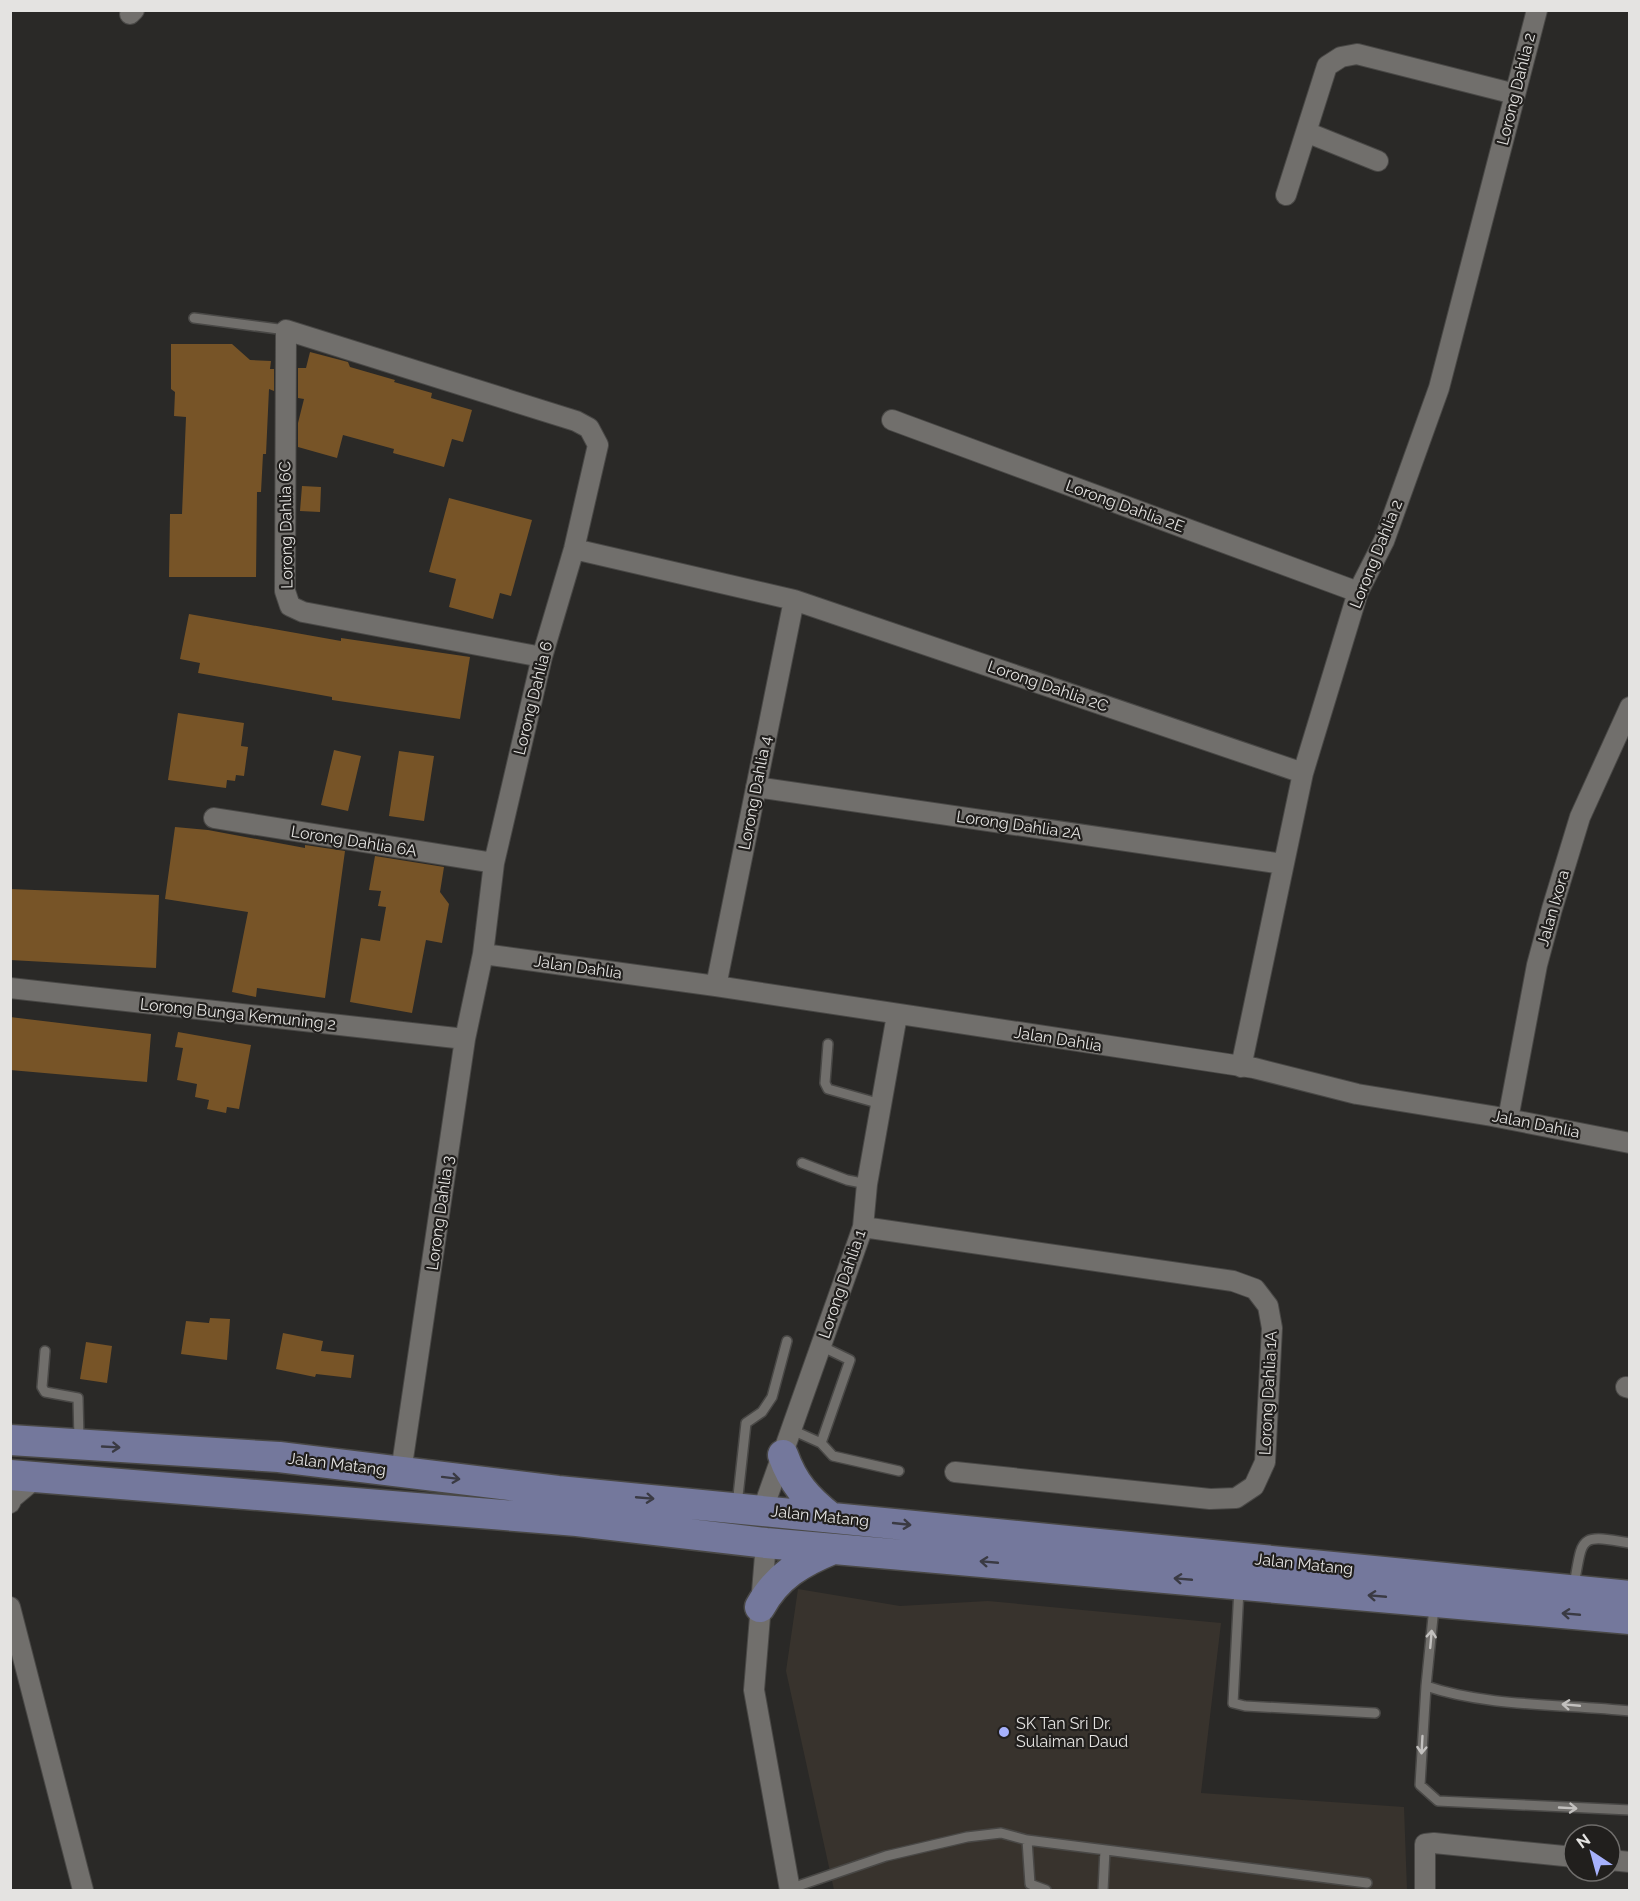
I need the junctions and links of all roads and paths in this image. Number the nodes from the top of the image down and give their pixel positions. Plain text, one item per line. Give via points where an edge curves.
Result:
1 (1537, 10) edge
2 (1515, 94) junction
3 (1306, 132) junction
4 (1378, 161) dead end
5 (1286, 195) dead end
6 (194, 318) dead end
7 (286, 330) junction
8 (892, 420) dead end
9 (574, 549) junction
10 (1358, 592) junction
11 (794, 600) junction
12 (542, 657) junction
13 (1629, 707) edge
14 (1303, 773) junction
15 (756, 787) junction
16 (214, 818) dead end
17 (494, 863) junction
18 (1283, 864) junction
19 (483, 954) junction
20 (716, 986) junction
21 (10, 988) edge
22 (897, 1015) junction
23 (465, 1039) junction
24 (828, 1044) dead end
25 (1241, 1067) junction
26 (881, 1104) junction
27 (1508, 1119) junction
28 (1629, 1143) edge
29 (802, 1163) dead end
30 (867, 1184) junction
31 (862, 1227) junction
32 (788, 1341) dead end
33 (821, 1346) junction
34 (45, 1351) dead end
35 (10, 1440) edge
36 (787, 1443) junction
37 (821, 1443) junction
38 (78, 1445) junction
39 (899, 1471) dead end
40 (401, 1472) junction
41 (955, 1472) dead end
42 (24, 1476) edge
43 (10, 1503) edge
44 (737, 1508) junction
45 (830, 1517) junction
46 (766, 1542) junction
47 (1629, 1543) edge
48 (833, 1549) junction
49 (1240, 1584) junction
50 (1573, 1590) junction
51 (1629, 1596) edge
52 (1434, 1600) junction
53 (10, 1607) edge
54 (760, 1607) junction
55 (1629, 1619) edge
56 (1426, 1686) junction
57 (1629, 1711) edge
58 (1375, 1713) dead end
59 (1629, 1810) edge
60 (1027, 1840) junction
61 (1105, 1850) junction
62 (1562, 1856) edge
63 (1367, 1883) dead end
64 (790, 1889) edge
65 (83, 1890) edge
66 (1046, 1890) edge
67 (1103, 1890) edge
68 (1425, 1890) edge

1 - 2 street, Lorong Dahlia 2
2 - 3 street via 1357,54 1341,57 1327,66
2 - 10 street, Lorong Dahlia 2 via 1439,388 1384,541
3 - 4 street
3 - 5 street
6 - 7 lane
7 - 9 street, Lorong Dahlia 6 via 589,428 598,445
7 - 12 street, Lorong Dahlia 6C via 285,591 290,606 303,612
8 - 10 street, Lorong Dahlia 2E
9 - 11 street, Lorong Dahlia 2C
9 - 12 street, Lorong Dahlia 6
10 - 14 street, Lorong Dahlia 2
11 - 14 street, Lorong Dahlia 2C
11 - 15 street, Lorong Dahlia 4
12 - 17 street, Lorong Dahlia 6
13 - 27 street, Jalan Ixora via 1580,818 1552,909 1537,965
14 - 18 street, Lorong Dahlia 2
15 - 18 street, Lorong Dahlia 2A
15 - 20 street, Lorong Dahlia 4
16 - 17 street, Lorong Dahlia 6A
17 - 19 street, Lorong Dahlia 6
18 - 25 street, Lorong Dahlia 2
19 - 20 street, Jalan Dahlia
19 - 23 street, Lorong Dahlia 3
20 - 22 street, Jalan Dahlia
21 - 23 street, Lorong Bunga Kemuning 2
22 - 25 street, Jalan Dahlia
22 - 26 street, Lorong Dahlia 1
23 - 40 street, Lorong Dahlia 3
24 - 26 lane via 828,1089
25 - 27 street, Jalan Dahlia via 1357,1094
26 - 30 street, Lorong Dahlia 1
27 - 28 street, Jalan Dahlia
29 - 30 lane
30 - 31 street, Lorong Dahlia 1
31 - 33 street, Lorong Dahlia 1
31 - 41 street, Lorong Dahlia 1A via 1233,1281 1255,1289 1268,1306 1272,1328 1265,1462 1254,1486 1236,1497 1210,1499
32 - 44 lane via 772,1397 747,1424
33 - 36 street, Lorong Dahlia 1
33 - 37 lane via 850,1360
34 - 38 lane via 45,1392 78,1398
35 - 38 main road, Jalan Matang
36 - 37 lane
36 - 44 street, Lorong Dahlia 1
36 - 45 main road via 796,1485 806,1499
37 - 39 lane via 833,1456
38 -> 40 main road, Jalan Matang via 203,1450
40 -> 44 main road, Jalan Matang
42 - 43 street
42 - 46 main road, Jalan Matang via 577,1521
44 - 45 main road, Jalan Matang
44 - 46 main road via 759,1517
45 -> 50 main road, Jalan Matang
46 - 48 main road, Jalan Matang
46 - 54 street
47 - 50 lane via 1594,1536 1587,1539 1581,1545
49 -> 48 main road, Jalan Matang
48 - 54 main road via 803,1561 786,1574 771,1588
52 -> 49 main road, Jalan Matang
49 - 58 lane via 1233,1703
50 - 51 main road, Jalan Matang
55 -> 52 main road, Jalan Matang
56 -> 52 lane
53 - 65 street
54 - 64 street via 754,1690
57 -> 56 lane via 1482,1697
56 -> 59 lane via 1420,1785 1438,1801
60 - 61 lane
60 - 64 lane via 1001,1833 956,1839 886,1856
60 - 66 lane via 1030,1884
61 - 63 lane
61 - 67 lane
62 - 68 street via 1425,1844

